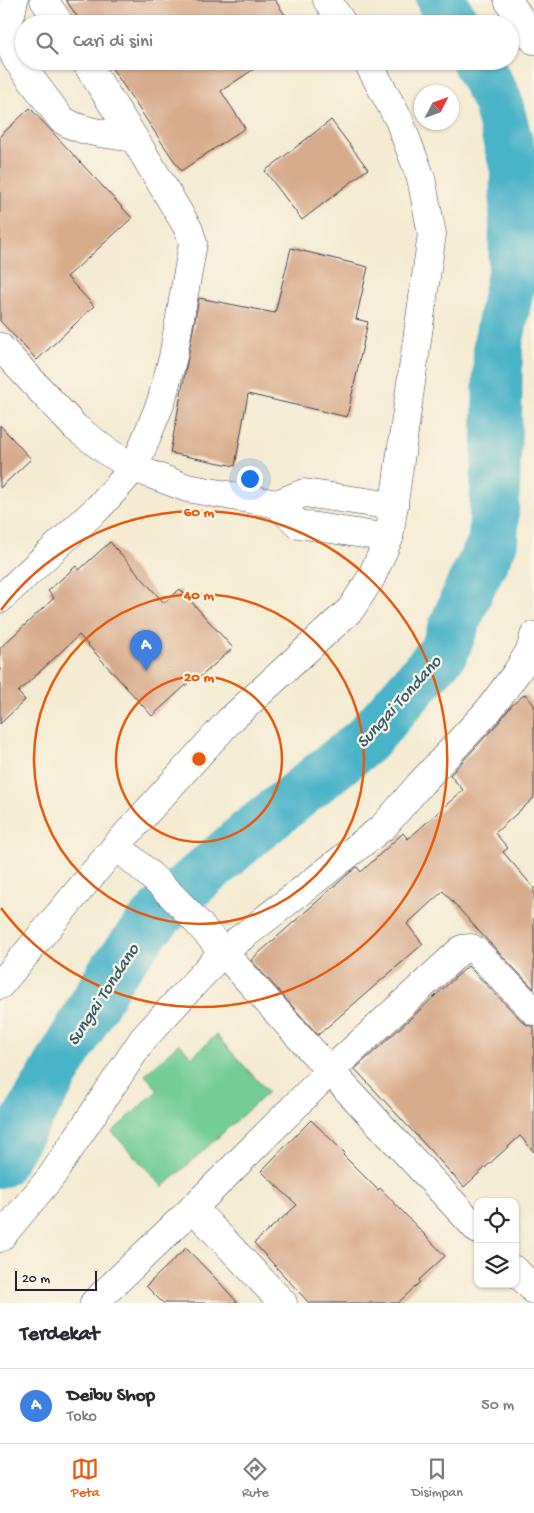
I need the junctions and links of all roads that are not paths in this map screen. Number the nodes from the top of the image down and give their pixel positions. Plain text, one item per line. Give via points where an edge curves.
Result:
1 (14, 0) edge
2 (44, 0) edge
3 (327, 0) edge
4 (508, 0) edge
5 (54, 15) edge
6 (337, 15) edge
7 (518, 15) edge
8 (519, 17) edge
9 (534, 40) edge
10 (15, 57) edge
11 (24, 70) edge
12 (90, 70) edge
13 (371, 70) edge
14 (134, 138) junction
15 (0, 347) edge
16 (134, 468) junction
17 (277, 504) junction
18 (394, 506) junction
19 (389, 538) junction
20 (0, 599) edge
21 (534, 636) edge
22 (116, 846) junction
23 (223, 952) junction
24 (0, 985) edge
25 (534, 1012) edge
26 (330, 1071) junction
27 (193, 1208) junction
28 (474, 1226) edge
29 (0, 1238) edge
30 (519, 1274) edge
31 (534, 1290) edge
32 (94, 1303) edge
33 (283, 1303) edge

1 - 10 street via 6,36
2 - 5 street
3 - 6 street
4 - 7 street
8 - 9 street
11 - 14 street via 61,119 71,126
12 - 14 street
13 - 18 street via 399,120 421,178 432,234
14 - 16 street via 189,230 192,243 173,357 161,402
15 - 16 street via 74,428
16 - 17 street via 187,488
16 - 20 street via 99,507
17 - 18 street via 304,494
17 - 19 street via 298,524
18 - 19 street
19 - 22 street via 371,578 351,609 229,720
21 - 23 street via 522,664 488,711 383,827
22 - 23 street via 145,869 204,928
22 - 24 street
23 - 26 street
23 - 29 street via 143,1039 51,1177
25 - 26 street via 477,952 471,948 462,949
26 - 27 street
26 - 28 street
27 - 32 street
27 - 33 street
30 - 31 street

